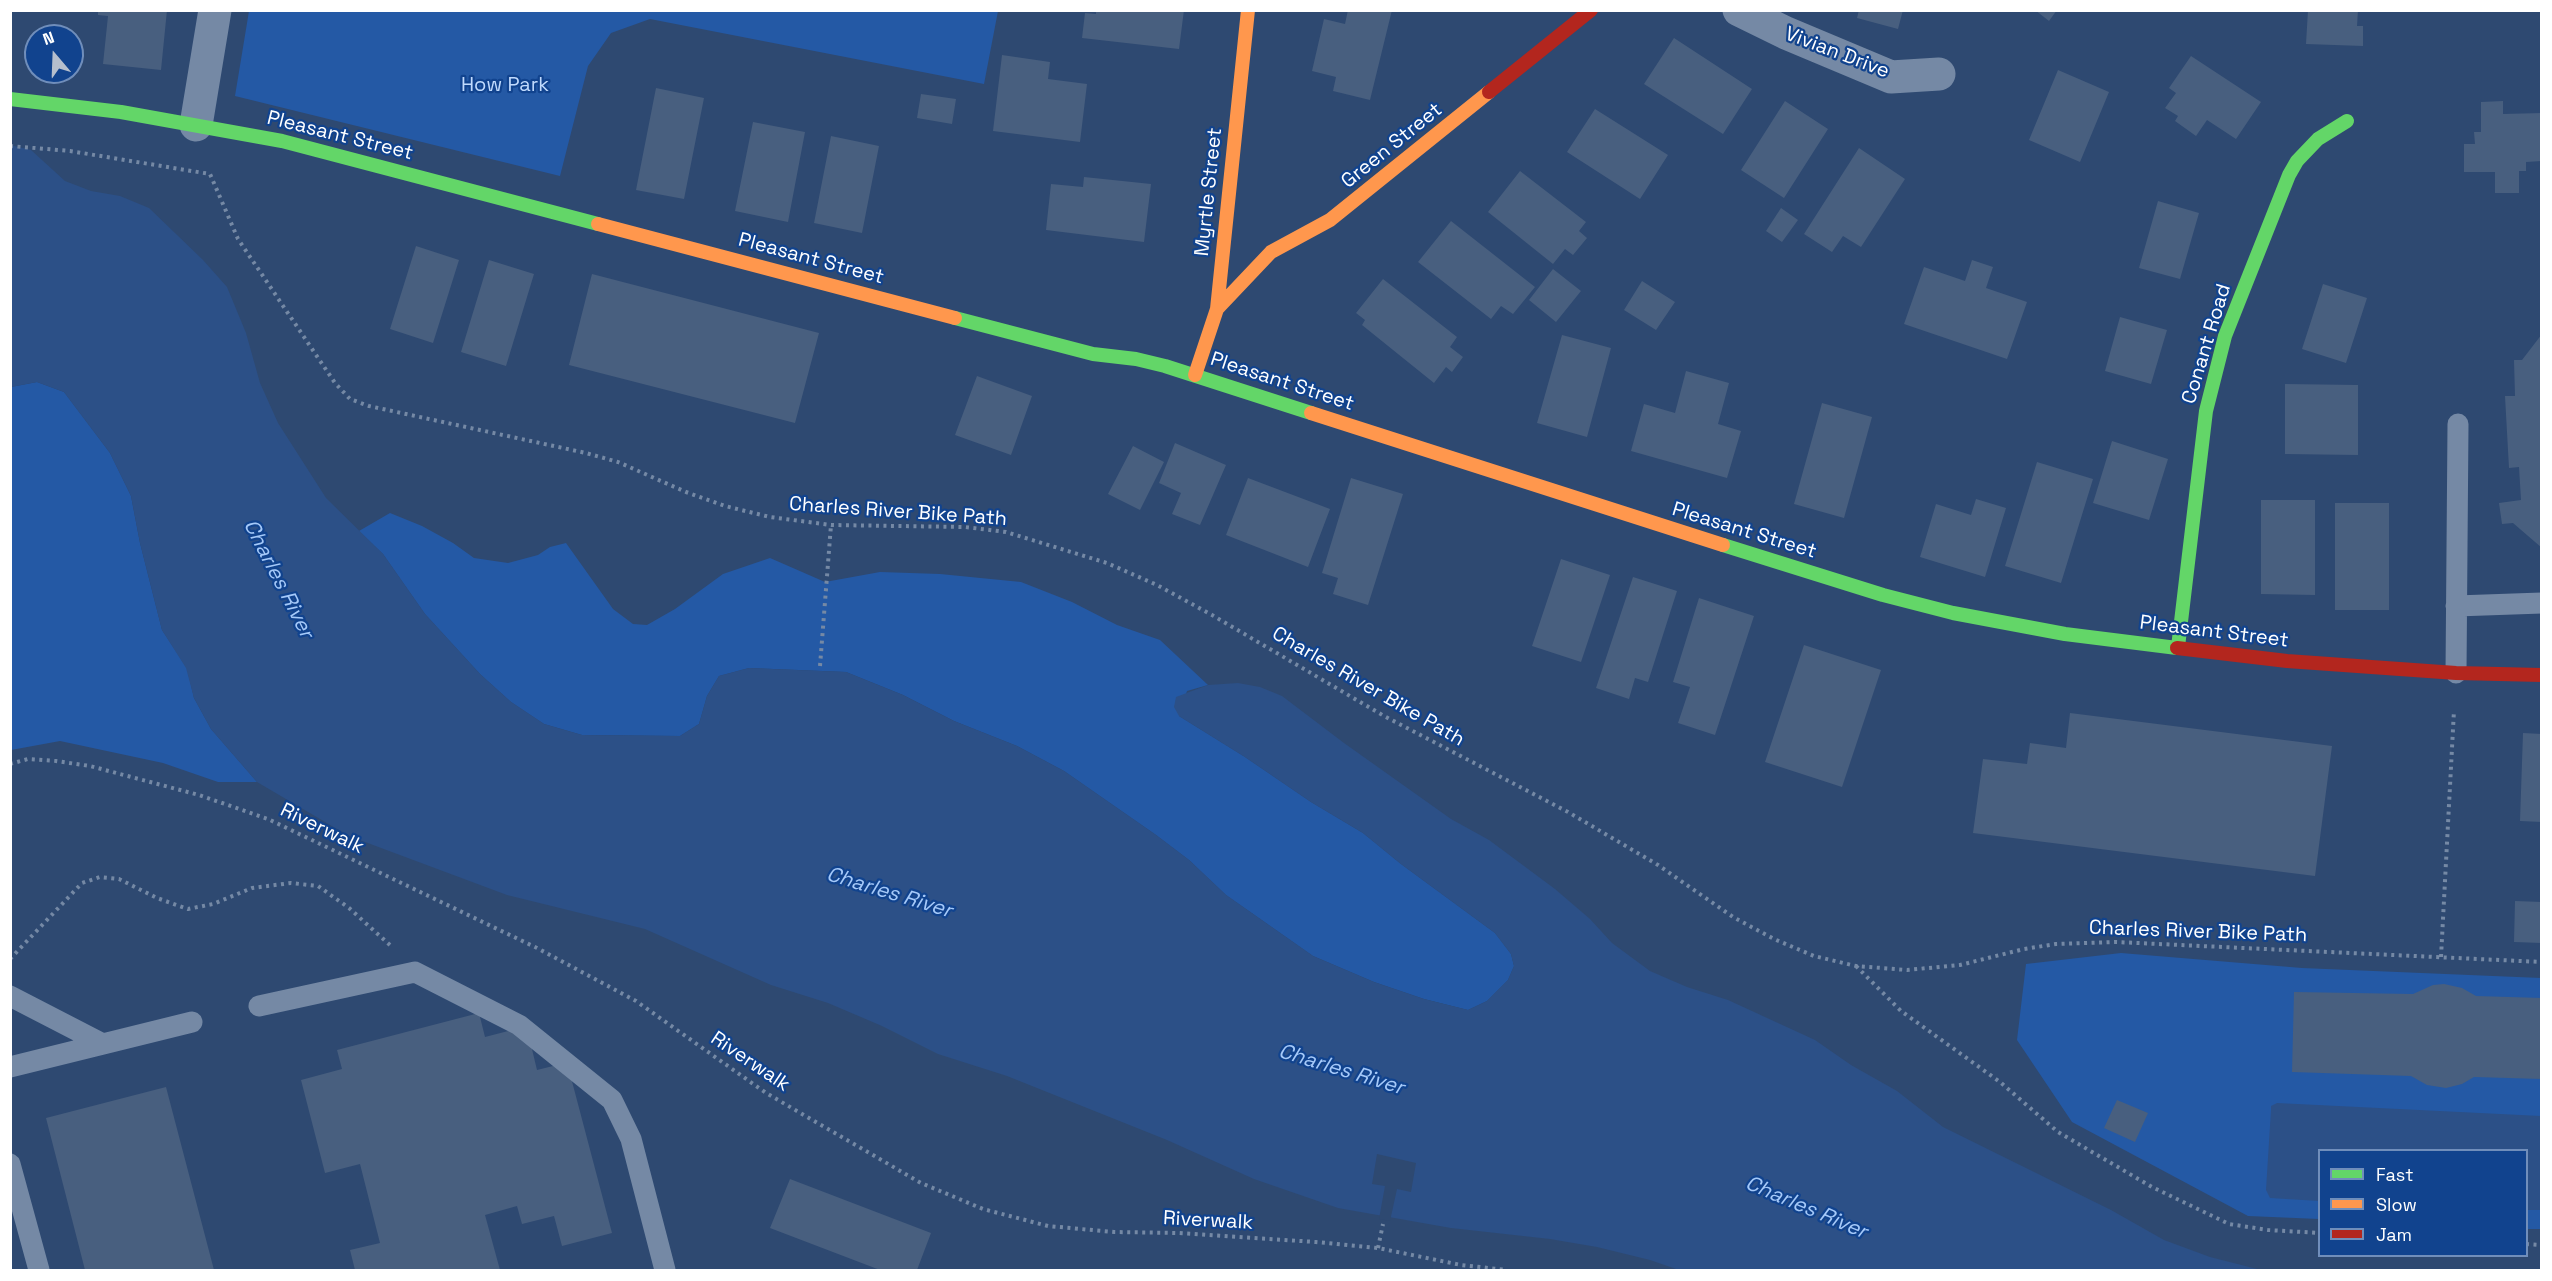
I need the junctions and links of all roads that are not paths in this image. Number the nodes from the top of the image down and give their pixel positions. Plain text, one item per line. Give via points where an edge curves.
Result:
1 (215, 10) edge
2 (1248, 10) edge
3 (1591, 10) edge
4 (1739, 10) edge
5 (1939, 74) dead end
6 (10, 99) edge
7 (2347, 121) dead end
8 (196, 124) junction
9 (1217, 309) junction
10 (1195, 375) junction
11 (2458, 424) dead end
12 (2541, 603) edge
13 (2456, 606) junction
14 (2178, 647) junction
15 (2456, 673) junction
16 (2541, 675) edge
17 (10, 996) edge
18 (260, 1006) dead end
19 (192, 1022) dead end
20 (103, 1044) junction
21 (10, 1067) edge
22 (10, 1164) edge
23 (39, 1270) edge
24 (665, 1270) edge

1 - 8 street
2 - 9 street, Myrtle Street
3 - 9 street, Green Street via 1330,220 1271,252
4 - 5 street, Vivian Drive via 1891,76
6 - 8 street, Pleasant Street
7 - 14 street, Conant Road via 2318,139 2289,175 2225,336 2205,420
8 - 10 street, Pleasant Street via 339,155 1093,354 1136,359
9 - 10 street, Myrtle Street
10 - 14 street, Pleasant Street via 1918,605 2028,628
11 - 13 lane
12 - 13 lane
13 - 15 lane
14 - 15 street, Pleasant Street via 2287,661
15 - 16 street, Pleasant Street
17 - 20 lane
18 - 24 lane via 415,972 519,1025 612,1100 631,1139
19 - 20 lane
20 - 21 lane
22 - 23 lane

